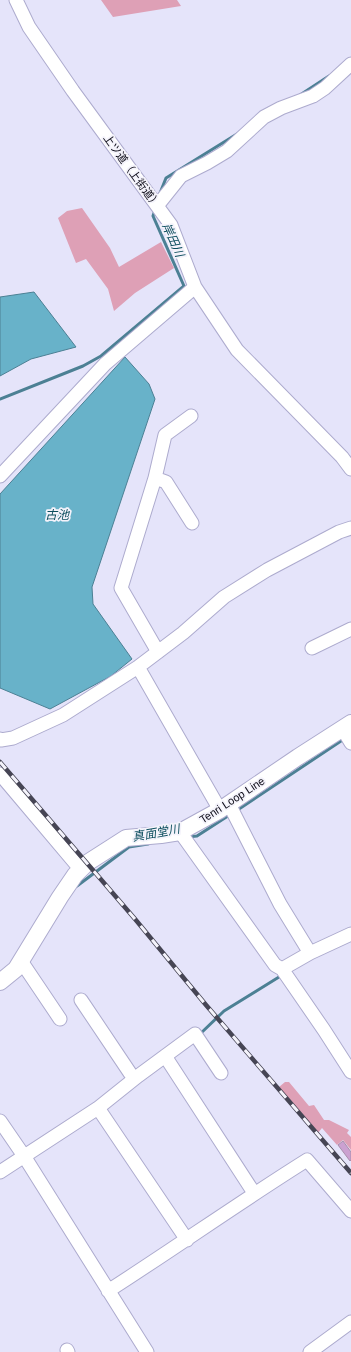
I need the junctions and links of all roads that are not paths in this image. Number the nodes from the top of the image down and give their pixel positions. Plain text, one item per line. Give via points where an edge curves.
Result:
1 (16, 0) edge
2 (351, 64) edge
3 (158, 206) junction
4 (196, 287) junction
5 (191, 416) dead end
6 (351, 469) edge
7 (0, 476) edge
8 (155, 478) junction
9 (192, 523) dead end
10 (351, 528) edge
11 (351, 629) edge
12 (312, 648) dead end
13 (158, 652) junction
14 (138, 667) junction
15 (347, 725) edge
16 (0, 738) edge
17 (351, 743) edge
18 (0, 774) edge
19 (225, 807) junction
20 (180, 832) junction
21 (81, 870) junction
22 (351, 934) edge
23 (310, 953) junction
24 (21, 961) junction
25 (282, 969) junction
26 (0, 982) edge
27 (82, 1000) dead end
28 (60, 1019) dead end
29 (165, 1056) junction
30 (351, 1072) edge
31 (221, 1073) dead end
32 (134, 1079) junction
33 (98, 1108) junction
34 (0, 1121) edge
35 (24, 1156) junction
36 (0, 1172) edge
37 (254, 1193) junction
38 (351, 1211) edge
39 (187, 1240) junction
40 (108, 1291) junction
41 (351, 1322) edge
42 (147, 1352) edge
43 (310, 1352) edge

1 - 3 street, 上ツ道（上街道） via 29,27 73,91
2 - 3 street via 319,92 264,117 227,151 181,176
3 - 4 street, 上ツ道（上街道） via 171,225
4 - 6 street, 上ツ道（上街道） via 237,350
4 - 7 street via 105,364
5 - 8 street via 165,435
8 - 9 street via 166,482
8 - 13 street via 121,588
10 - 13 street via 266,570 224,597
11 - 12 street
13 - 14 street
14 - 16 street via 63,715 13,738
14 - 19 street
15 - 17 street
15 - 19 main road, Tenri Loop Line
18 - 21 street
19 - 20 main road, Tenri Loop Line
19 - 23 street
20 - 21 main road, Tenri Loop Line via 126,838 87,863
20 - 25 street via 275,965
21 - 24 main road, Tenri Loop Line via 60,897
22 - 23 street
23 - 25 street
24 - 26 main road, Tenri Loop Line via 16,969
24 - 28 street
25 - 30 street
27 - 32 street
29 - 31 street via 195,1034
29 - 32 street
29 - 37 street
32 - 33 street
33 - 35 street
33 - 39 street
34 - 35 street
35 - 36 street
35 - 40 street
37 - 38 street via 307,1160
37 - 39 street
39 - 40 street
40 - 42 street
41 - 43 street

